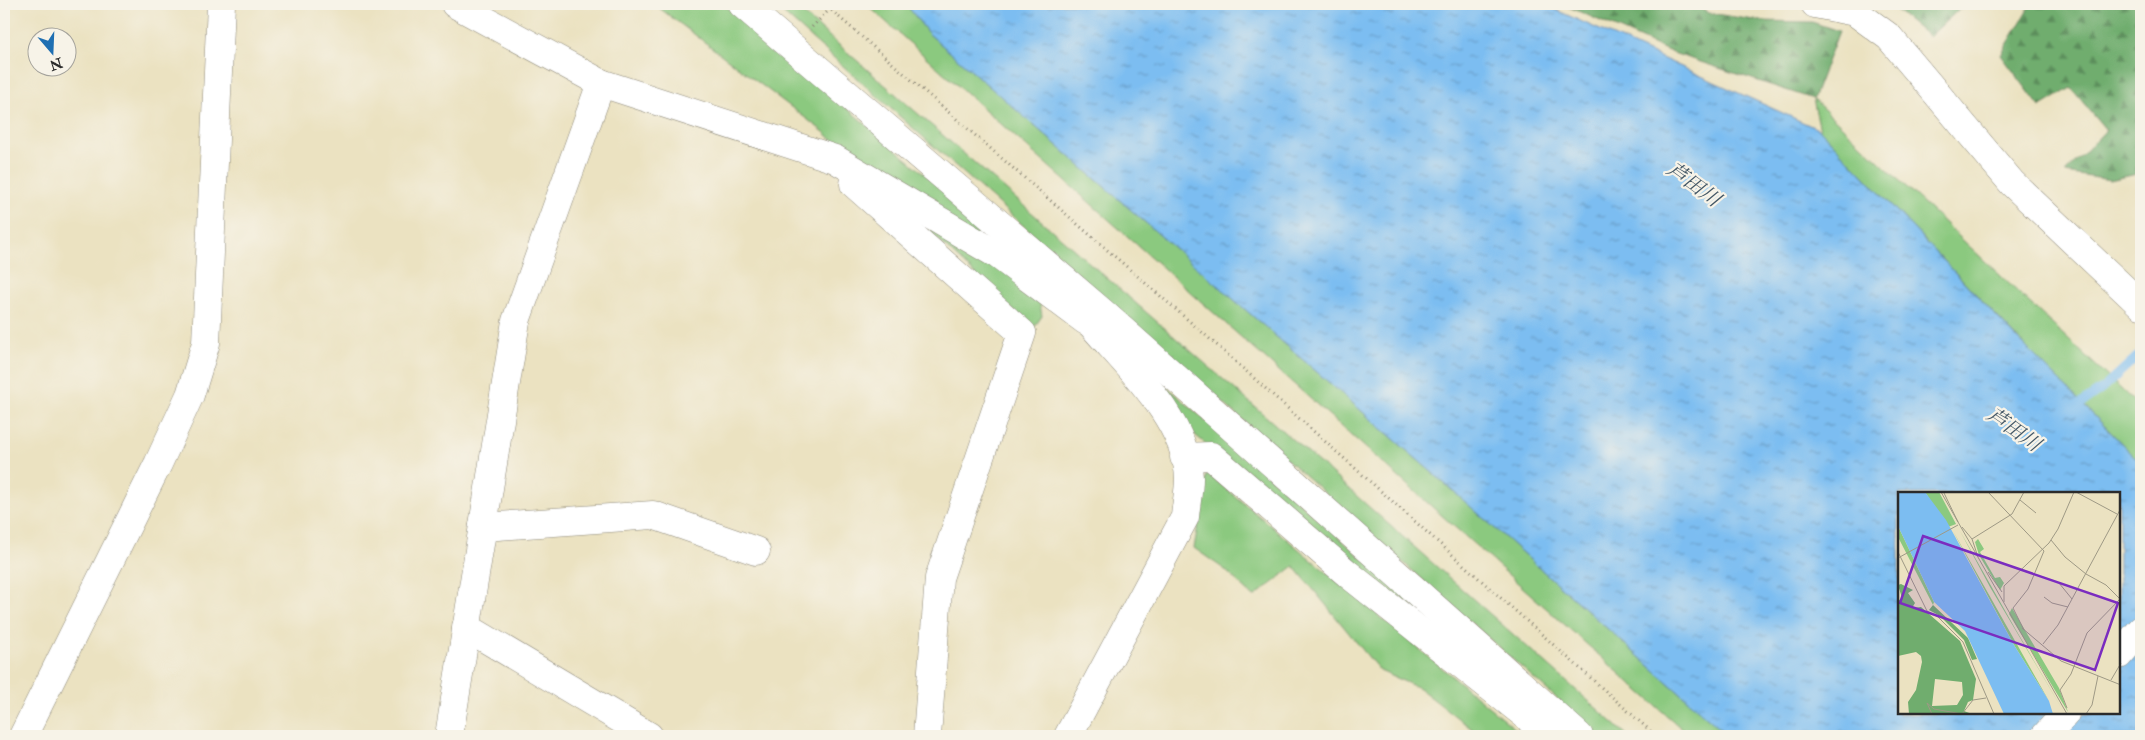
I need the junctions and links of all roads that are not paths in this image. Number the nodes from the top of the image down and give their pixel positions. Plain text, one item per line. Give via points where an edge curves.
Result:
1 (220, 4) edge
2 (455, 4) edge
3 (742, 4) edge
4 (1815, 4) edge
5 (601, 83) junction
6 (834, 159) junction
7 (2141, 304) edge
8 (1097, 318) junction
9 (1184, 457) junction
10 (482, 527) junction
11 (756, 551) dead end
12 (466, 627) junction
13 (2141, 630) edge
14 (2120, 654) edge
15 (2064, 715) edge
16 (23, 736) edge
17 (448, 736) edge
18 (649, 736) edge
19 (927, 736) edge
20 (1068, 736) edge
21 (1543, 736) edge
22 (1579, 736) edge
23 (2045, 736) edge

1 - 16 street via 206,343 190,395 158,464
2 - 5 street
3 - 8 street
4 - 7 street via 1855,12 1889,37 2012,184
5 - 6 street
5 - 10 street via 516,322
6 - 8 street via 998,255
6 - 19 street via 846,177 1022,333 939,578
8 - 9 street via 1159,402 1182,445
8 - 22 street
9 - 20 street via 1189,478 1185,517
9 - 21 street via 1211,456 1348,574 1529,718
10 - 11 street via 653,515
10 - 12 street
12 - 17 street
12 - 18 street
13 - 14 street
15 - 23 street

